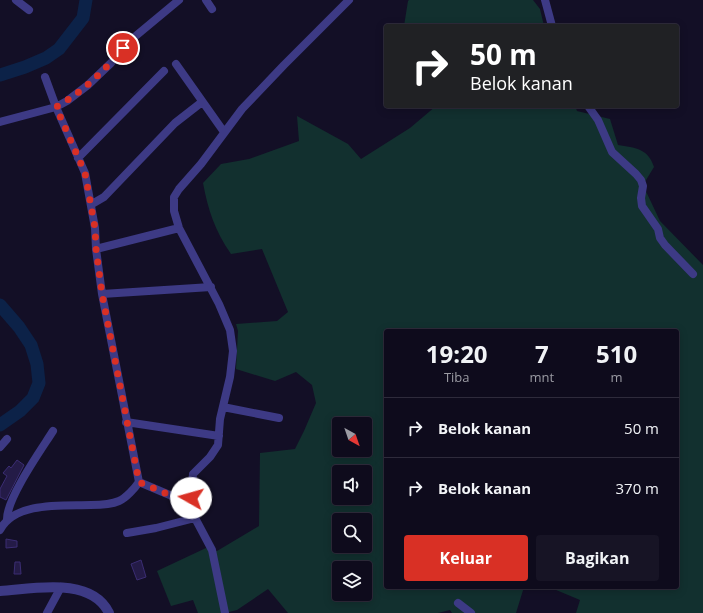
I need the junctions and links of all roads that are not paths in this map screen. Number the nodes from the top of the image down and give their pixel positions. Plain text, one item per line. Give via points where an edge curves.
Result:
1 (16, 0) edge
2 (179, 0) edge
3 (206, 0) edge
4 (349, 0) edge
5 (546, 0) edge
6 (212, 9) dead end
7 (29, 10) dead end
8 (552, 24) edge
9 (176, 64) dead end
10 (164, 71) dead end
11 (45, 77) dead end
12 (202, 102) junction
13 (56, 107) junction
14 (589, 108) edge
15 (0, 122) edge
16 (224, 132) junction
17 (78, 158) junction
18 (92, 204) junction
19 (179, 228) junction
20 (96, 249) junction
21 (692, 274) dead end
22 (210, 287) junction
23 (102, 294) junction
24 (223, 407) junction
25 (279, 418) dead end
26 (126, 422) junction
27 (53, 431) dead end
28 (219, 436) junction
29 (7, 439) dead end
30 (0, 447) edge
31 (139, 482) junction
32 (191, 498) junction
33 (195, 518) junction
34 (7, 520) junction
35 (0, 530) edge
36 (127, 533) dead end
37 (61, 587) junction
38 (0, 591) edge
39 (458, 603) dead end
40 (48, 613) edge
41 (109, 613) edge
42 (225, 613) edge
43 (471, 613) edge

1 - 7 street
2 - 13 street via 123,48 88,85
3 - 6 street
4 - 16 street via 278,70
5 - 8 street
9 - 12 street
10 - 17 street
11 - 13 street
12 - 16 street
12 - 18 street via 175,123 104,197
13 - 15 street
13 - 17 street
14 - 21 street via 598,120 612,152 641,180 642,206 658,229 660,238
16 - 19 street via 176,194 174,211
17 - 18 street via 85,173
18 - 20 street
19 - 20 street
19 - 22 street
20 - 23 street
22 - 23 street
22 - 24 street via 230,330 233,351
23 - 26 street
24 - 25 street
24 - 28 street
26 - 28 street
26 - 31 street
27 - 34 street via 22,480 8,511
28 - 32 street via 213,455 193,474
29 - 30 street
31 - 32 street via 172,496
31 - 34 street via 113,503 33,508
32 - 33 street
33 - 36 street
33 - 42 street via 212,550
34 - 35 street
37 - 38 street
37 - 40 street
37 - 41 street via 87,592 99,599
39 - 43 street

